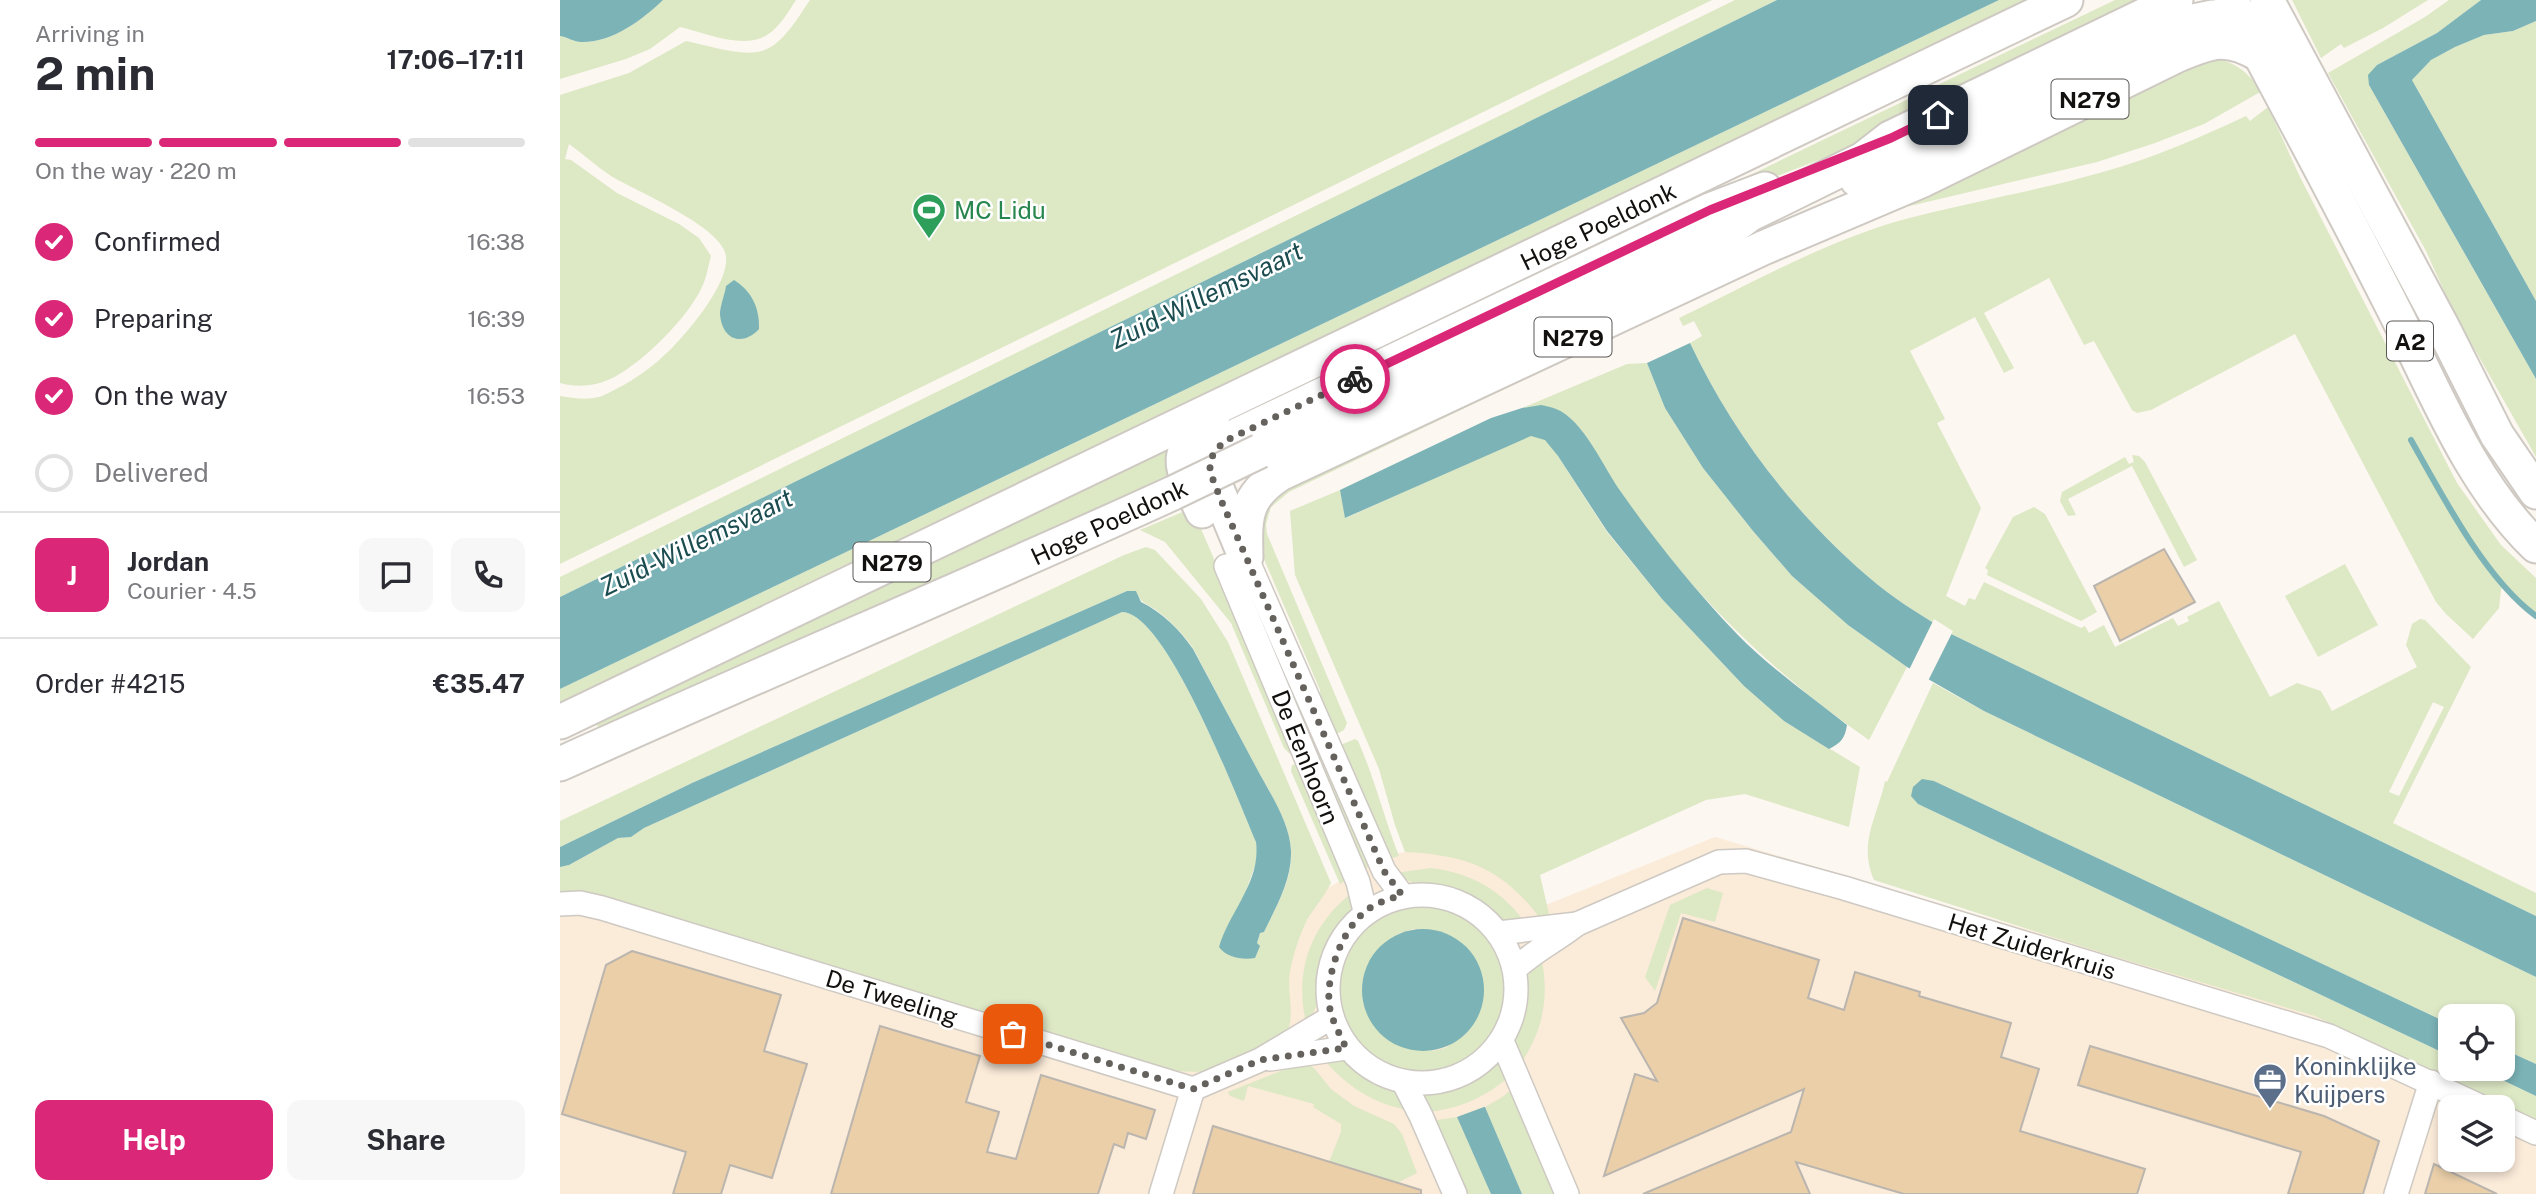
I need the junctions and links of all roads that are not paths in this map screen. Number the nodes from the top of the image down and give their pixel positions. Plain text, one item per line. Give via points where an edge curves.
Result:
1 (2066, 0) edge
2 (2176, 0) edge
3 (2267, 0) edge
4 (2238, 12) edge
5 (2260, 55) junction
6 (1891, 138) junction
7 (1726, 233) junction
8 (1224, 404) junction
9 (2536, 492) edge
10 (2536, 546) edge
11 (1236, 562) junction
12 (560, 722) edge
13 (560, 764) edge
14 (1402, 895) junction
15 (560, 904) edge
16 (1365, 911) junction
17 (1577, 924) junction
18 (1498, 933) junction
19 (1515, 969) junction
20 (1332, 1017) junction
21 (1502, 1041) junction
22 (1346, 1048) junction
23 (1260, 1060) junction
24 (2431, 1082) junction
25 (1404, 1083) junction
26 (1193, 1089) junction
27 (2458, 1095) edge
28 (2515, 1123) edge
29 (2536, 1133) edge
30 (1161, 1194) edge
31 (1455, 1194) edge
32 (1567, 1194) edge
33 (2396, 1194) edge

1 - 8 highway, Hoge Poeldonk / N279
2 - 6 highway, Hoge Poeldonk / N279
3 - 9 highway, A2 via 2497,435
4 - 5 highway, A2
4 - 7 highway, N279 via 2185,23 1867,177
5 - 10 highway, A2 via 2463,446 2501,507
5 - 11 highway, N279 via 2222,41 2178,55 1923,180 1763,248 1280,474 1263,486 1251,503
6 - 7 highway, Hoge Poeldonk / N279 via 1863,159 1749,215
6 - 11 highway, N279 via 1710,210 1225,441 1210,461 1210,472
7 - 13 highway, Hoge Poeldonk / N279, bridge via 971,585
8 - 11 highway, N279 via 1191,439 1182,458 1187,479
8 - 12 highway, Hoge Poeldonk / N279
11 - 14 street, De Eenhoorn via 1384,871
11 - 16 street, De Eenhoorn
14 - 16 street
14 - 18 street via 1427,894 1466,904
15 - 26 street, De Tweeling via 602,908
16 - 20 street via 1342,941 1331,971
17 - 18 street, Het Zuiderkruis
17 - 19 street, Het Zuiderkruis
17 - 24 street, Het Zuiderkruis via 1718,862 1746,861 2329,1036
18 - 19 street
19 - 21 street via 1515,1008
20 - 22 street
20 - 23 street
21 - 25 street via 1486,1058 1451,1079
21 - 32 street
22 - 23 street
22 - 25 street via 1379,1075
23 - 26 street
24 - 27 street, Het Zuiderkruis
24 - 33 street
25 - 31 street
26 - 30 street
28 - 29 street

